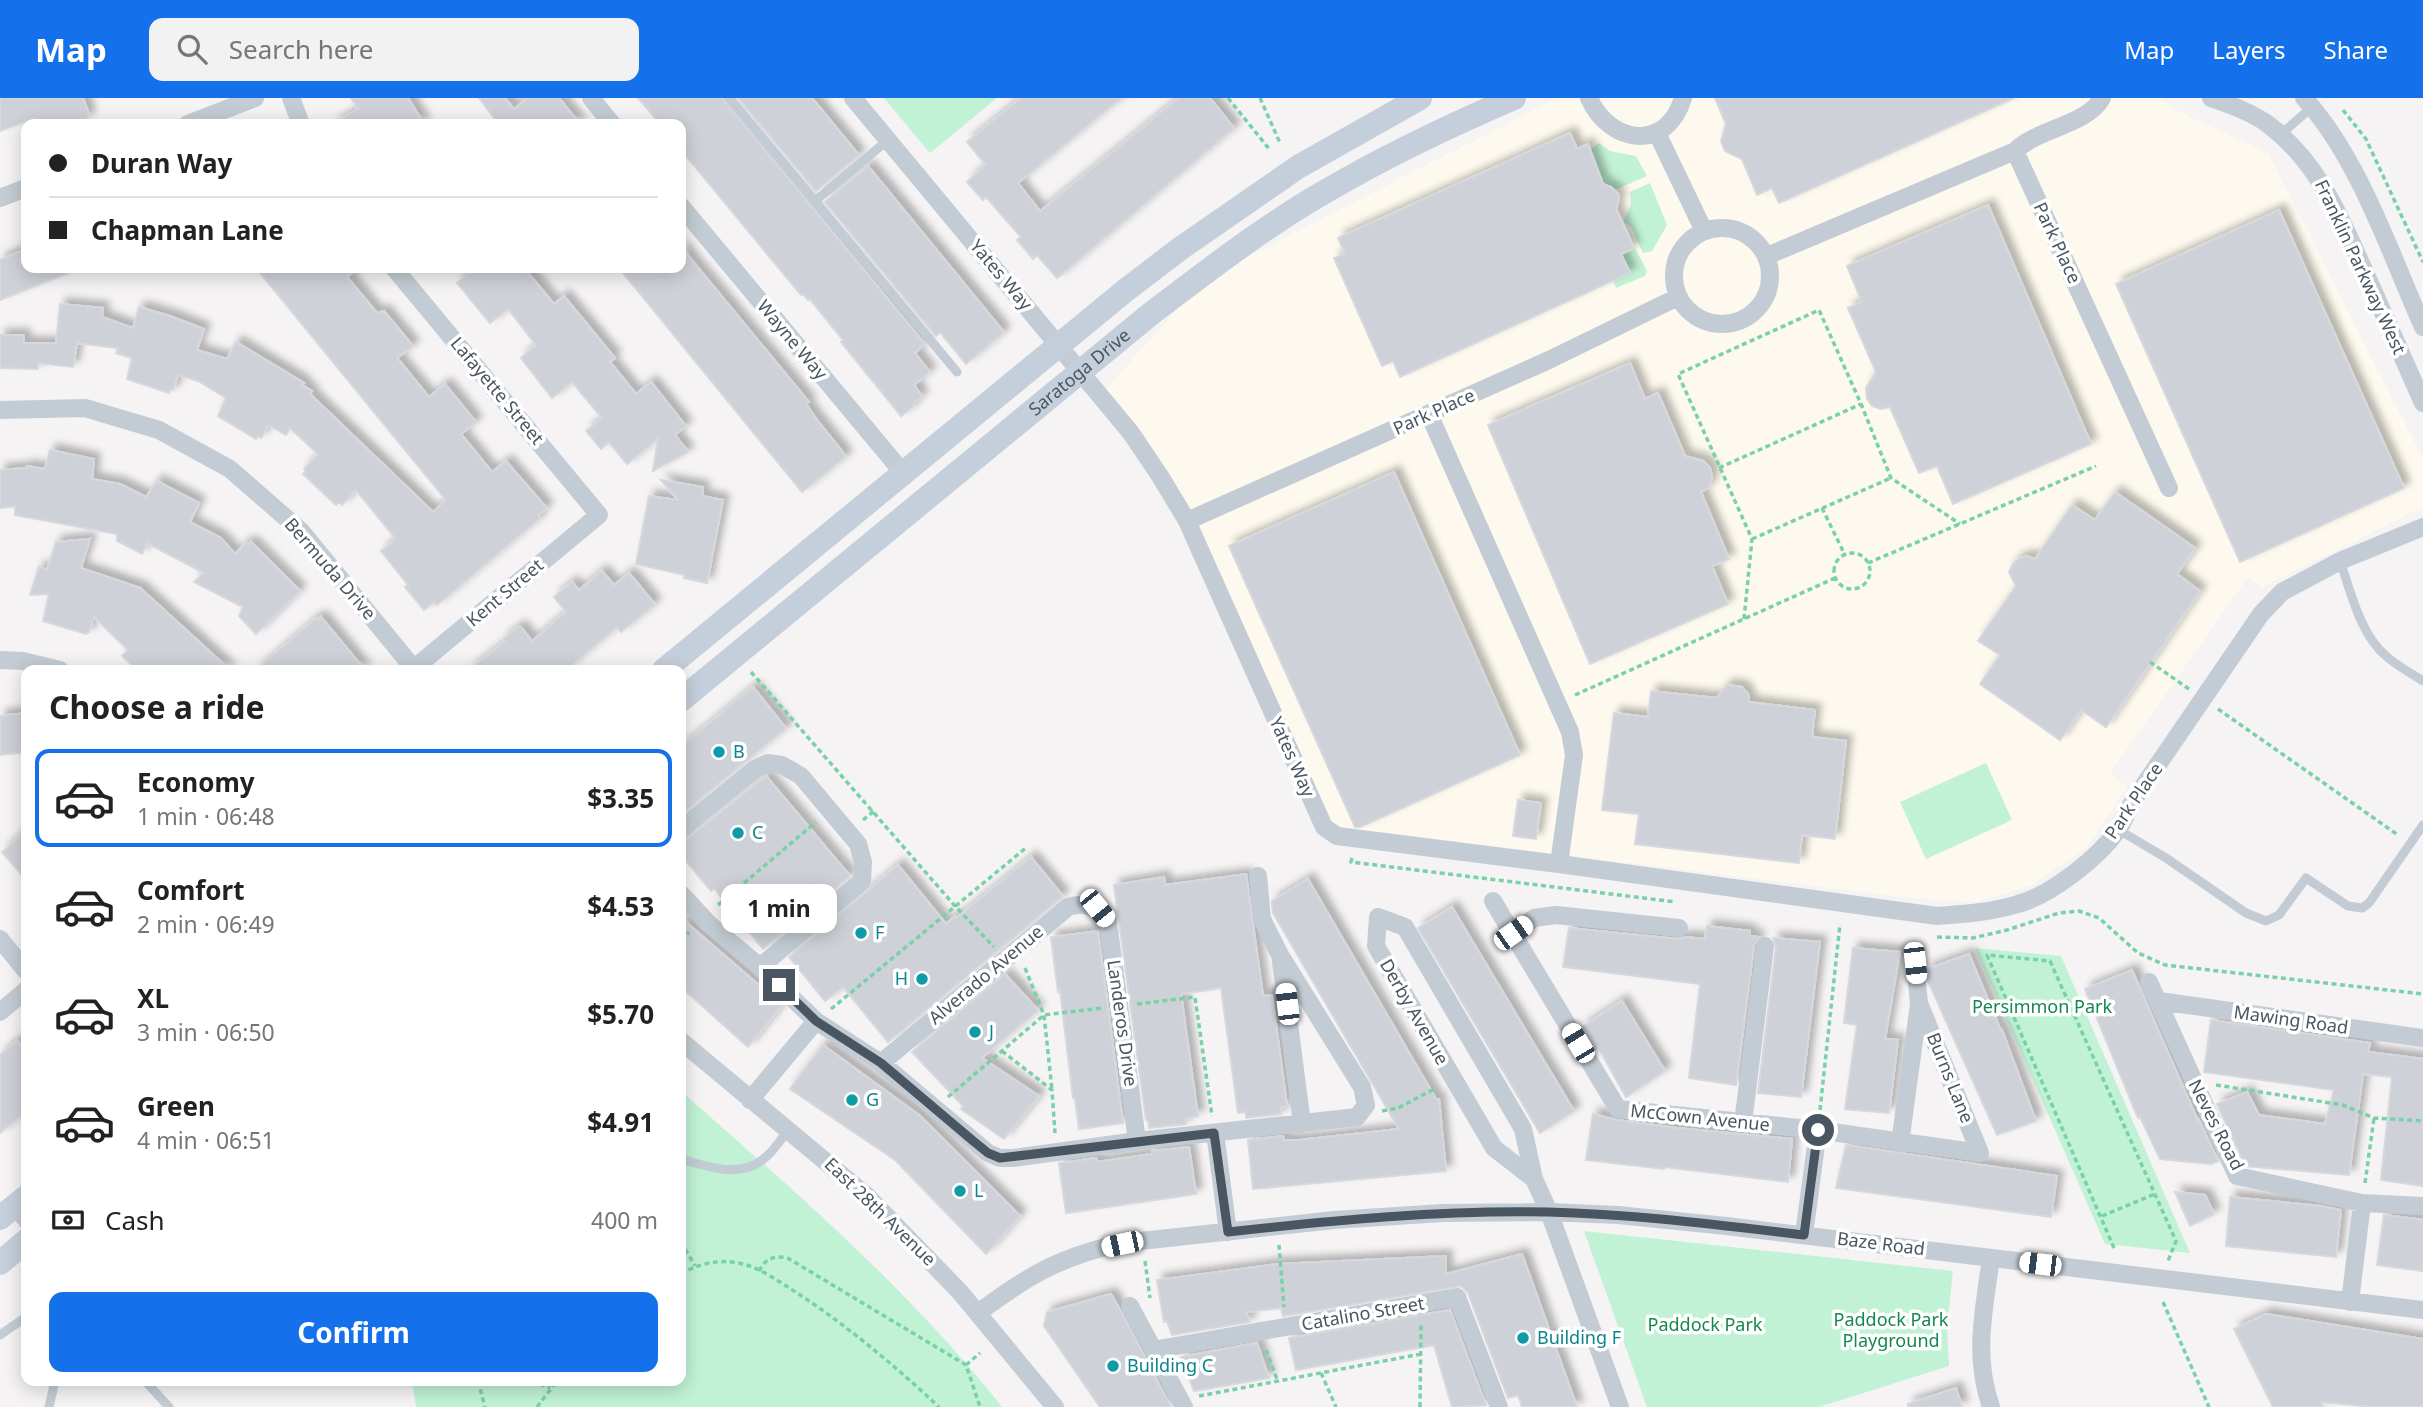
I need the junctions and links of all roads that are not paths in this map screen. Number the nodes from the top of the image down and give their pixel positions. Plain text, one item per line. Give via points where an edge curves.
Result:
1 (256, 98) edge
2 (291, 98) edge
3 (591, 98) edge
4 (729, 98) edge
5 (853, 98) edge
6 (1420, 98) edge
7 (1514, 98) edge
8 (1589, 98) edge
9 (1683, 98) edge
10 (2102, 98) edge
11 (2211, 98) edge
12 (2308, 103) edge
13 (201, 119) edge
14 (299, 119) edge
15 (608, 119) edge
16 (1657, 133) junction
17 (2280, 135) junction
18 (888, 140) junction
19 (2015, 151) junction
20 (21, 190) edge
21 (0, 198) edge
22 (815, 201) junction
23 (686, 212) edge
24 (1704, 231) junction
25 (1767, 256) junction
26 (398, 273) edge
27 (1678, 297) junction
28 (2423, 327) edge
29 (1060, 345) junction
30 (957, 372) dead end
31 (1081, 372) junction
32 (2423, 403) edge
33 (0, 410) edge
34 (1429, 414) junction
35 (904, 474) junction
36 (2169, 488) dead end
37 (599, 515) joint
38 (1187, 521) junction
39 (2423, 527) edge
40 (2340, 561) junction
41 (0, 660) edge
42 (42, 665) edge
43 (410, 665) edge
44 (420, 665) edge
45 (670, 665) edge
46 (2423, 681) edge
47 (686, 696) edge
48 (2423, 825) edge
49 (686, 826) edge
50 (2119, 830) junction
51 (1559, 864) junction
52 (1258, 876) dead end
53 (686, 899) edge
54 (1493, 901) dead end
55 (1097, 908) joint
56 (1679, 928) dead end
57 (1513, 933) junction
58 (0, 939) edge
59 (1765, 946) dead end
60 (1280, 955) junction
61 (1915, 963) dead end
62 (21, 965) edge
63 (760, 967) junction
64 (2149, 982) dead end
65 (21, 994) edge
66 (2159, 1001) junction
67 (1919, 1003) junction
68 (0, 1012) edge
69 (816, 1021) junction
70 (2423, 1038) edge
71 (686, 1045) edge
72 (881, 1063) junction
73 (750, 1100) junction
74 (1743, 1123) junction
75 (1302, 1124) junction
76 (788, 1130) junction
77 (1818, 1130) junction
78 (1214, 1133) junction
79 (1138, 1141) junction
80 (1900, 1143) junction
81 (1980, 1153) joint
82 (686, 1161) edge
83 (1534, 1179) junction
84 (2362, 1203) junction
85 (2423, 1206) edge
86 (1549, 1212) junction
87 (1228, 1232) junction
88 (1804, 1235) junction
89 (21, 1245) edge
90 (1991, 1258) junction
91 (0, 1263) edge
92 (2350, 1302) junction
93 (1130, 1306) dead end
94 (2423, 1310) edge
95 (978, 1313) junction
96 (21, 1320) edge
97 (0, 1335) edge
98 (1153, 1350) junction
99 (54, 1386) edge
100 (150, 1386) edge
101 (1182, 1403) edge
102 (49, 1407) edge
103 (169, 1407) edge
104 (1055, 1407) edge
105 (1499, 1407) edge
106 (1620, 1407) edge
107 (1991, 1407) edge

1 - 13 street
2 - 14 street
3 - 15 street
4 - 22 lane
5 - 18 street, Yates Way
6 - 29 main road, Saratoga Drive via 1298,167 1181,248
7 - 31 main road, Saratoga Drive via 1325,191 1210,269
8 - 16 street via 1601,120 1613,130 1627,135
9 - 16 street via 1670,123
10 - 19 street via 2087,114 2025,141
11 - 17 street, Franklin Parkway West via 2236,107
12 - 17 lane
12 - 28 street, Franklin Parkway West via 2337,142 2364,194
16 - 24 street
17 - 32 street, Franklin Parkway West via 2314,171 2334,204
18 - 22 lane
18 - 29 street, Yates Way
19 - 25 street
19 - 36 street, Park Place
20 - 21 street
22 - 30 lane
23 - 35 street, Wayne Way
24 - 25 street via 1722,227 1741,230 1757,241
24 - 27 street via 1687,242 1677,258 1673,278
25 - 27 street via 1772,275 1768,293 1758,310 1743,321 1705,322 1689,312
26 - 37 street, Lafayette Street
27 - 34 street, Park Place
29 - 31 street, Yates Way
29 - 35 main road, Saratoga Drive
31 - 38 street, Yates Way via 1131,433
31 - 47 main road, Saratoga Drive
33 - 43 street, Bermuda Drive via 85,408 159,430 230,469 301,531
34 - 38 street, Park Place
34 - 51 street via 1570,732 1574,755
35 - 45 main road, Saratoga Drive
37 - 44 street, Kent Street
38 - 51 street, Yates Way via 1324,827 1336,836
39 - 40 street, Park Place
40 - 46 lane via 2372,640 2385,656
40 - 50 street, Park Place via 2282,592 2261,614 2133,801
41 - 42 street
48 - 50 lane via 2362,908 2348,906 2306,878 2279,915 2266,921 2246,913
49 - 63 street via 768,763 801,776 858,844 862,881
50 - 51 street, Park Place via 2057,885 2021,904 1937,916
52 - 60 street via 1262,919
53 - 63 street
54 - 57 street, McCown Avenue
55 - 72 street, Alverado Avenue via 1081,903 1068,907
55 - 79 street, Landeros Drive via 1108,922
56 - 57 street via 1556,915 1534,919
57 - 74 street, McCown Avenue via 1618,1109
58 - 62 street
59 - 74 street
60 - 75 street
60 - 75 street via 1362,1087 1366,1105 1356,1117
61 - 67 street, Burns Lane
63 - 69 street
64 - 66 street, Neves Road
65 - 68 street
66 - 70 street, Mawing Road
66 - 84 street, Neves Road via 2237,1176
67 - 80 street, Burns Lane
67 - 81 street, Burns Lane
69 - 72 street
69 - 73 street
71 - 73 street, East 28th Avenue
72 - 79 street via 988,1153 1000,1158
73 - 76 street, East 28th Avenue
74 - 77 street, McCown Avenue
75 - 78 street
76 - 82 lane via 766,1157 737,1171
76 - 95 street, East 28th Avenue via 868,1196
77 - 80 street, McCown Avenue
77 - 88 street
78 - 79 street
78 - 87 street
80 - 81 street, McCown Avenue
83 - 83 street, Derby Avenue via 1523,1129 1405,927 1378,917 1376,946 1494,1148
83 - 86 street, Derby Avenue
84 - 85 street, Neves Road
84 - 92 street
86 - 87 street, Baze Road via 1389,1216
86 - 88 street, Baze Road
86 - 106 street, Derby Avenue
87 - 95 street, Baze Road via 1143,1241 1067,1258 1039,1271
88 - 90 street, Baze Road
89 - 91 main road
90 - 92 street, Baze Road
90 - 107 street via 1980,1343 1983,1383
92 - 94 street, Baze Road
93 - 98 street
95 - 104 street, East 28th Avenue
96 - 97 lane
98 - 101 street
98 - 105 street, Catalino Street via 1457,1297
99 - 102 lane
100 - 103 lane

